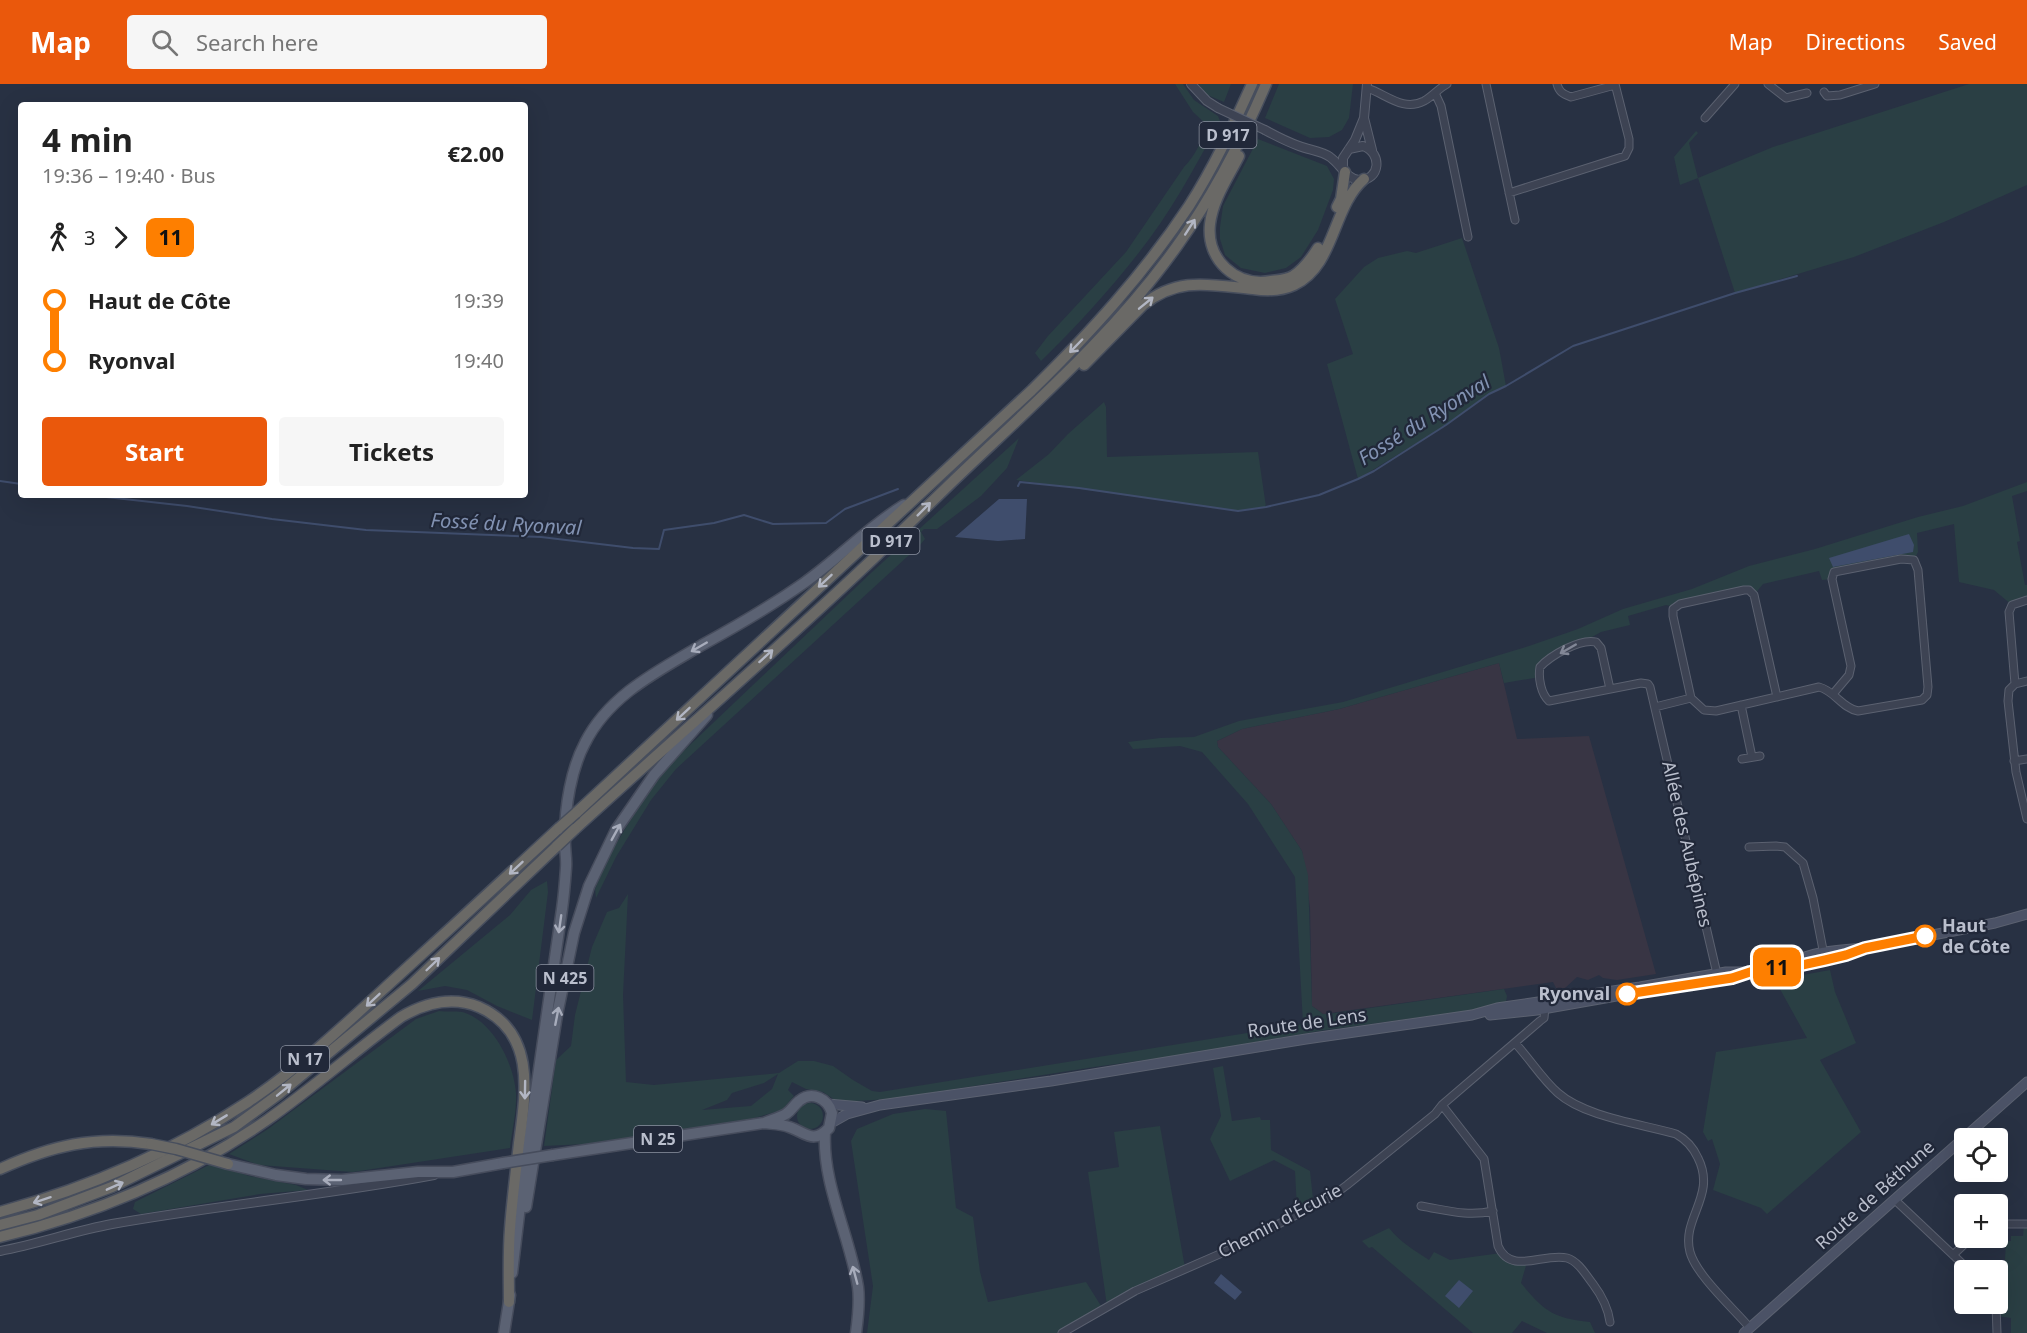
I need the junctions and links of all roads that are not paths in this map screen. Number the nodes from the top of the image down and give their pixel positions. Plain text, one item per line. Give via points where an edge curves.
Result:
1 (1191, 84) edge
2 (1252, 84) edge
3 (1266, 84) edge
4 (1273, 84) edge
5 (1448, 84) edge
6 (1486, 84) edge
7 (1557, 84) edge
8 (1735, 84) edge
9 (1768, 84) edge
10 (1875, 84) edge
11 (1615, 85) edge
12 (1367, 86) edge
13 (1824, 92) dead end
14 (1435, 93) junction
15 (1808, 93) dead end
16 (1364, 118) junction
17 (1705, 118) dead end
18 (1348, 150) junction
19 (1372, 150) junction
20 (1328, 155) junction
21 (1344, 170) junction
22 (1364, 179) junction
23 (1509, 193) junction
24 (1515, 220) dead end
25 (1468, 237) dead end
26 (1057, 384) junction
27 (914, 499) junction
28 (2027, 600) edge
29 (2027, 681) edge
30 (2015, 684) junction
31 (1610, 689) junction
32 (1833, 694) junction
33 (723, 695) junction
34 (1777, 697) junction
35 (1691, 698) junction
36 (1741, 705) junction
37 (1655, 707) junction
38 (1743, 759) dead end
39 (2027, 759) edge
40 (2014, 761) junction
41 (2027, 819) edge
42 (559, 828) joint
43 (557, 846) joint
44 (1749, 847) dead end
45 (2027, 914) edge
46 (2027, 920) edge
47 (1995, 923) junction
48 (1824, 957) junction
49 (1718, 977) junction
50 (1545, 1005) junction
51 (1515, 1043) junction
52 (2027, 1082) edge
53 (828, 1104) junction
54 (1442, 1105) junction
55 (867, 1108) junction
56 (793, 1109) junction
57 (764, 1123) junction
58 (828, 1127) junction
59 (798, 1130) junction
60 (228, 1164) joint
61 (0, 1169) edge
62 (453, 1172) junction
63 (1895, 1200) junction
64 (1420, 1206) dead end
65 (1493, 1211) junction
66 (0, 1212) edge
67 (2008, 1224) edge
68 (2027, 1224) edge
69 (0, 1225) edge
70 (0, 1237) edge
71 (1960, 1248) edge
72 (0, 1251) edge
73 (1953, 1255) junction
74 (1958, 1260) edge
75 (509, 1302) junction
76 (1996, 1314) edge
77 (1610, 1322) dead end
78 (1747, 1330) edge
79 (504, 1333) edge
80 (856, 1333) edge
81 (1062, 1333) edge
82 (1997, 1333) edge

1 - 20 street, bridge via 1218,108 1298,146
2 -> 27 highway, D 917 via 1202,185 1133,283 1070,352
26 -> 3 highway, D 917 via 1177,247 1241,139
4 - 21 highway via 1215,202 1210,238 1222,265 1236,277 1257,282 1284,280 1296,274 1312,258 1341,199
5 - 14 street
6 - 23 street
7 - 11 street via 1564,95 1571,97
8 - 17 street
9 - 15 street via 1786,98
10 - 13 street via 1840,95 1827,96
11 - 23 street via 1629,139 1625,156
12 - 14 street via 1410,105
12 - 16 street
14 - 25 street
16 - 18 street
16 - 19 street
18 - 19 street via 1363,146
18 - 20 street
18 - 21 street via 1343,158
19 - 22 street via 1377,166
20 - 21 street
21 - 22 street via 1352,178
26 -> 22 highway via 1078,370 1152,297 1168,289 1198,284 1264,291 1300,281 1319,261 1347,199
23 - 24 street
33 -> 26 highway, D 917
27 -> 42 highway, D 917, bridge
27 -> 75 main road, N 425 via 886,516 802,584 627,692 608,709 585,743 569,799 562,909
28 - 30 street via 2012,605 2009,612
29 - 30 street
30 - 40 street via 2008,698
31 -> 31 street via 1601,648 1596,642 1573,645 1540,668 1544,695 1549,701
31 - 37 street, Allée des Aubépines via 1645,683 1650,687
32 - 32 street via 1849,709 1858,711 1925,698 1928,687 1916,562 1911,559 1834,572 1832,579 1851,666 1849,675
32 - 34 street via 1820,687
33 - 43 highway, D 917, bridge
75 -> 33 main road, N 425 via 557,1015 574,933 589,886 616,830 654,775
34 - 35 street via 1754,595 1744,590 1680,604 1673,609
34 - 36 street
35 - 36 street via 1708,711
35 - 37 street
36 - 38 street via 1756,756
37 - 49 street, Allée des Aubépines
39 - 40 street
40 - 41 street
42 -> 66 highway, N 17 via 344,1026 249,1101 196,1134 127,1168
69 -> 43 highway, N 17 via 112,1187 234,1127 412,984
44 - 48 street via 1785,847 1803,863
45 - 47 main road, Route de Lens
46 - 47 main road, Route de Lens
47 - 48 main road, Route de Lens
48 - 49 main road, Route de Lens via 1800,958 1790,964
49 - 50 main road, Route de Lens
50 - 51 street, Chemin d'Écurie via 1544,1018
50 - 55 main road, Route de Lens via 1497,1008 1472,1016
51 - 54 street, Chemin d'Écurie
51 - 78 street via 1558,1093 1575,1104 1676,1134 1691,1146 1704,1173 1705,1186 1689,1234 1690,1252
52 - 63 main road, Route de Béthune
53 - 55 main road
53 - 56 main road via 816,1096 807,1097
53 - 58 main road via 832,1113
54 - 65 street via 1484,1159
54 - 81 street, Chemin d'Écurie via 1331,1197 1222,1253 1135,1291
55 - 58 main road, Route de Lens via 847,1114
56 - 57 main road, N 25
56 - 59 main road via 792,1120
57 - 59 main road, N 25
57 - 62 main road, N 25, bridge
58 - 59 main road via 811,1137
80 -> 58 main road via 858,1286 826,1163
60 - 61 highway, bridge via 176,1149 115,1140 36,1153
62 -> 60 main road via 324,1180 263,1173
62 - 72 street via 109,1225
63 - 73 street
63 - 78 main road, Route de Béthune
64 - 65 street via 1477,1215
65 - 77 street via 1498,1246 1506,1258 1527,1262 1569,1259 1604,1298
67 - 68 street
70 -> 75 highway via 101,1206 171,1176 266,1121 414,1009 438,1002 464,1002 505,1024 517,1043 524,1069 524,1106 510,1230
71 - 73 street
73 - 74 street
75 - 79 main road, N 425
76 - 82 street

